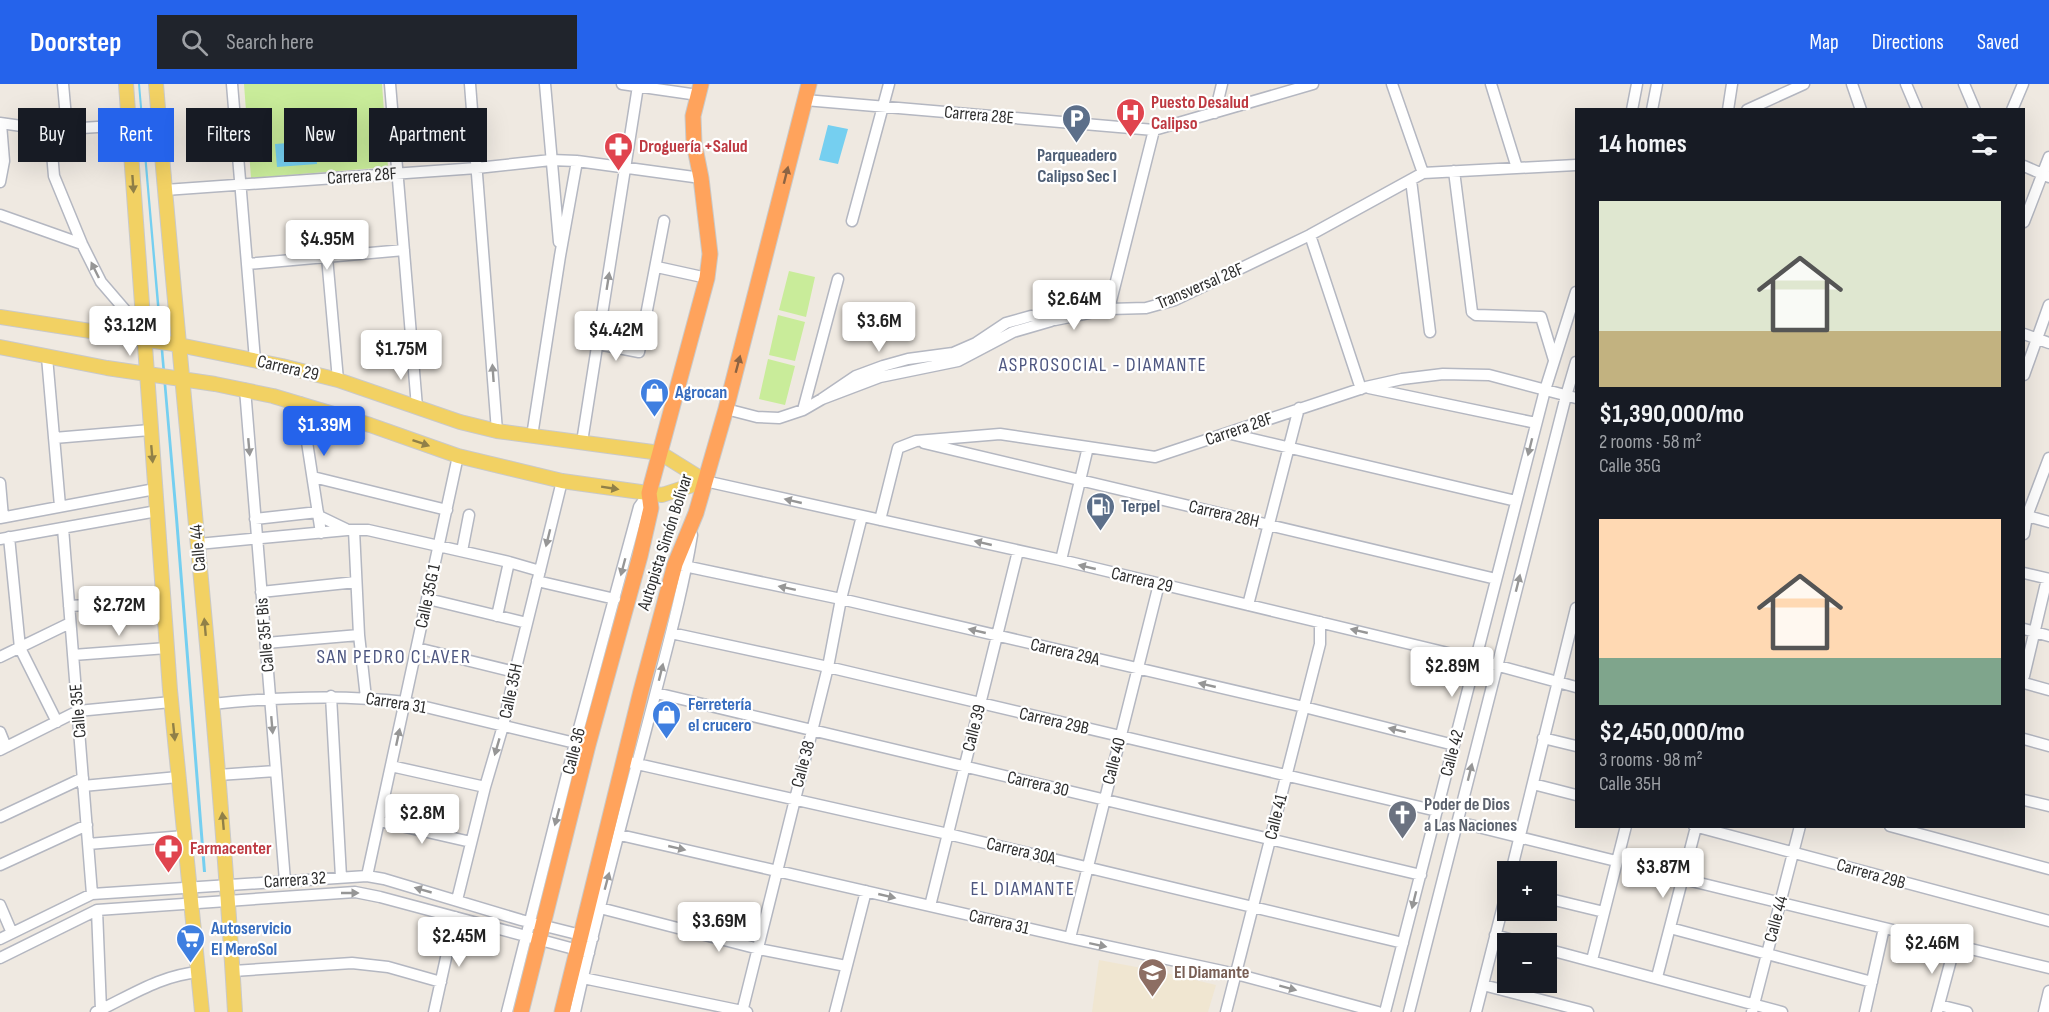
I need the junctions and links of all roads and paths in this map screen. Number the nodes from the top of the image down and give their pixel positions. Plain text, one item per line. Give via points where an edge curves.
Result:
1 (63, 84) edge
2 (126, 84) edge
3 (156, 84) edge
4 (232, 84) edge
5 (390, 84) edge
6 (470, 84) edge
7 (544, 84) edge
8 (622, 84) edge
9 (809, 84) edge
10 (889, 84) edge
11 (1222, 84) edge
12 (1313, 84) edge
13 (1392, 84) edge
14 (1491, 84) edge
15 (1637, 84) edge
16 (1658, 84) edge
17 (1731, 84) edge
18 (1804, 84) edge
19 (1852, 84) edge
20 (1906, 84) edge
21 (1964, 84) edge
22 (2023, 84) edge
23 (638, 86) junction
24 (700, 89) edge
25 (1782, 89) edge
26 (805, 100) junction
27 (66, 108) edge
28 (128, 108) edge
29 (883, 108) junction
30 (1632, 108) edge
31 (1652, 108) edge
32 (1728, 108) edge
33 (1750, 108) edge
34 (1860, 108) edge
35 (1916, 108) edge
36 (1974, 108) edge
37 (2013, 108) edge
38 (1215, 113) junction
39 (1, 124) edge
40 (18, 126) edge
41 (1154, 130) junction
42 (2049, 157) edge
43 (551, 160) junction
44 (577, 161) junction
45 (53, 162) edge
46 (132, 162) edge
47 (1575, 165) edge
48 (2025, 166) edge
49 (626, 167) junction
50 (477, 168) junction
51 (1517, 168) junction
52 (1454, 171) junction
53 (1423, 173) junction
54 (398, 174) junction
55 (2045, 175) edge
56 (701, 178) junction
57 (1411, 180) junction
58 (0, 182) edge
59 (240, 185) junction
60 (165, 190) junction
61 (0, 215) edge
62 (664, 220) dead end
63 (2025, 220) edge
64 (852, 221) dead end
65 (1310, 235) junction
66 (82, 244) junction
67 (404, 250) junction
68 (560, 256) junction
69 (327, 257) junction
70 (248, 264) junction
71 (657, 267) junction
72 (707, 278) junction
73 (838, 279) dead end
74 (1575, 295) edge
75 (2049, 305) edge
76 (1109, 309) junction
77 (0, 316) edge
78 (1430, 332) dead end
79 (2025, 334) edge
80 (146, 337) junction
81 (2037, 338) junction
82 (2049, 343) edge
83 (176, 344) junction
84 (598, 344) junction
85 (0, 347) edge
86 (47, 357) junction
87 (255, 360) junction
88 (1554, 360) junction
89 (1575, 369) edge
90 (2025, 372) edge
91 (148, 375) junction
92 (180, 379) junction
93 (338, 380) junction
94 (1364, 388) junction
95 (245, 389) junction
96 (1545, 390) junction
97 (1571, 397) edge
98 (301, 403) junction
99 (417, 407) junction
100 (1299, 408) junction
101 (726, 409) junction
102 (803, 410) junction
103 (1536, 423) junction
104 (150, 430) junction
105 (497, 431) junction
106 (1226, 433) junction
107 (532, 436) junction
108 (54, 438) junction
109 (916, 441) junction
110 (582, 442) junction
111 (1088, 447) junction
112 (1289, 448) junction
113 (660, 453) junction
114 (459, 456) junction
115 (2049, 460) edge
116 (313, 477) junction
117 (562, 481) junction
118 (705, 481) junction
119 (1080, 481) junction
120 (0, 483) edge
121 (155, 489) junction
122 (133, 493) junction
123 (649, 493) junction
124 (1516, 501) junction
125 (60, 506) junction
126 (447, 510) junction
127 (157, 511) junction
128 (319, 514) junction
129 (135, 515) junction
130 (469, 515) dead end
131 (862, 516) junction
132 (2025, 516) edge
133 (2, 517) edge
134 (255, 519) junction
135 (880, 520) junction
136 (2049, 522) edge
137 (1269, 525) junction
138 (63, 528) junction
139 (351, 530) junction
140 (321, 533) junction
141 (5, 538) edge
142 (257, 539) junction
143 (198, 544) junction
144 (439, 547) junction
145 (462, 551) junction
146 (1018, 551) junction
147 (509, 561) junction
148 (1061, 561) junction
149 (681, 565) junction
150 (2025, 573) edge
151 (539, 576) junction
152 (1496, 579) junction
153 (2048, 579) edge
154 (356, 582) junction
155 (1159, 584) junction
156 (261, 592) junction
157 (428, 598) junction
158 (615, 599) junction
159 (841, 599) junction
160 (164, 601) junction
161 (1248, 605) junction
162 (69, 606) junction
163 (497, 616) junction
164 (1320, 622) junction
165 (70, 623) junction
166 (527, 623) junction
167 (1574, 625) edge
168 (2029, 631) edge
169 (671, 633) junction
170 (359, 635) junction
171 (997, 636) junction
172 (2049, 636) edge
173 (266, 643) junction
174 (20, 648) junction
175 (167, 648) junction
176 (417, 648) junction
177 (73, 655) junction
178 (0, 657) edge
179 (1477, 660) junction
180 (1498, 665) junction
181 (828, 667) junction
182 (2025, 667) edge
183 (1138, 668) junction
184 (514, 672) junction
185 (1558, 682) junction
186 (2025, 683) edge
187 (1575, 687) edge
188 (2049, 690) edge
189 (656, 693) junction
190 (331, 696) junction
191 (366, 698) junction
192 (270, 699) junction
193 (171, 702) junction
194 (405, 702) junction
195 (980, 703) junction
196 (212, 704) junction
197 (1304, 707) junction
198 (78, 711) junction
199 (57, 722) junction
200 (503, 726) junction
201 (813, 730) junction
202 (0, 732) edge
203 (1120, 736) junction
204 (1544, 738) junction
205 (2025, 739) edge
206 (575, 743) junction
207 (1454, 745) junction
208 (1575, 746) edge
209 (2049, 746) edge
210 (3, 748) edge
211 (631, 762) junction
212 (391, 766) junction
213 (965, 767) junction
214 (276, 771) junction
215 (218, 775) junction
216 (1287, 775) junction
217 (178, 777) junction
218 (83, 782) junction
219 (1533, 784) junction
220 (485, 787) junction
221 (1575, 795) edge
222 (568, 797) junction
223 (794, 798) junction
224 (1104, 800) junction
225 (2025, 800) edge
226 (2049, 807) edge
227 (1437, 811) junction
228 (0, 817) edge
229 (379, 821) junction
230 (1458, 822) junction
231 (87, 825) junction
232 (1625, 828) edge
233 (1695, 828) edge
234 (1699, 828) edge
235 (1800, 828) edge
236 (1897, 828) edge
237 (948, 834) junction
238 (620, 835) junction
239 (184, 836) junction
240 (1519, 837) junction
241 (1270, 838) junction
242 (471, 842) junction
243 (88, 844) junction
244 (1794, 852) junction
245 (1514, 861) edge
246 (1616, 861) junction
247 (0, 865) edge
248 (1088, 867) junction
249 (2049, 869) edge
250 (777, 872) junction
251 (1420, 875) junction
252 (367, 876) junction
253 (341, 878) junction
254 (1683, 879) junction
255 (285, 881) junction
256 (228, 885) junction
257 (189, 888) junction
258 (866, 891) junction
259 (92, 894) junction
260 (457, 900) junction
261 (229, 901) junction
262 (1557, 901) edge
263 (191, 903) junction
264 (1781, 903) junction
265 (0, 904) edge
266 (930, 906) junction
267 (1253, 906) junction
268 (600, 909) junction
269 (97, 910) junction
270 (1604, 912) junction
271 (455, 917) junction
272 (1499, 921) edge
273 (2049, 921) edge
274 (1670, 928) junction
275 (1884, 928) junction
276 (533, 930) junction
277 (12, 933) junction
278 (1495, 935) joint
279 (0, 939) edge
280 (1070, 939) junction
281 (1403, 943) junction
282 (584, 944) junction
283 (1955, 945) junction
284 (759, 949) junction
285 (1557, 952) edge
286 (1767, 953) junction
287 (0, 958) edge
288 (1592, 960) junction
289 (846, 966) junction
290 (2049, 968) edge
291 (233, 971) junction
292 (200, 972) junction
293 (1236, 974) junction
294 (1657, 977) junction
295 (583, 978) junction
296 (441, 982) junction
297 (1872, 982) junction
298 (1483, 985) junction
299 (2049, 991) edge
300 (1753, 1008) edge
301 (1938, 1008) edge
302 (98, 1011) edge
303 (202, 1012) edge
304 (235, 1012) edge
305 (434, 1012) edge
306 (507, 1012) edge
307 (521, 1012) edge
308 (562, 1012) edge
309 (575, 1012) edge
310 (744, 1012) edge
311 (835, 1012) edge
312 (1226, 1012) edge
313 (1378, 1012) edge
314 (1385, 1012) edge
315 (1409, 1012) edge
316 (1476, 1012) edge
317 (1588, 1012) edge
318 (1782, 1012) edge
319 (1865, 1012) edge
320 (1967, 1012) edge
321 (2044, 1012) edge

1 - 27 street
2 - 28 main road
3 - 60 main road, Calle 44
4 - 59 street
5 - 54 street
6 - 50 street
7 - 43 street
8 - 23 street
9 - 26 highway, Autopista Simón Bolívar
10 - 29 street
11 - 38 street
12 - 38 street
13 - 53 street
14 - 51 street
15 - 30 street
16 - 31 street
17 - 32 street
18 - 25 street
19 - 34 street
20 - 35 street
21 - 36 street
22 - 37 street
23 - 24 street
23 - 49 street
24 - 56 highway, Autopista Simón Bolívar via 693,116
25 - 33 street
26 - 29 street, Carrera 28E
101 -> 26 highway, Autopista Simón Bolívar
29 - 41 street, Carrera 28E
29 - 64 street
38 - 41 street
39 - 40 street
39 - 58 street via 4,161
41 - 76 street
42 - 55 street
43 - 44 street, Carrera 28F
43 - 50 street, Carrera 28F
43 - 68 street
44 - 49 street, Carrera 28F
44 - 68 street
45 - 66 street via 54,176
46 -> 80 main road
47 - 51 street, Transversal 28F
48 - 55 street
49 - 56 street, Carrera 28F
84 -> 49 street
50 - 54 street, Carrera 28F
105 -> 50 street
51 - 52 street, Transversal 28F
52 - 53 street, Transversal 28F
52 - 88 street via 1472,312 1541,317
53 - 57 street, Transversal 28F
54 - 59 street, Carrera 28F
54 - 67 street
55 - 63 street
56 - 72 highway, Autopista Simón Bolívar via 710,254
57 - 65 street, Transversal 28F
57 - 78 street
59 - 60 street, Carrera 28F
59 - 70 street
60 - 83 main road, Calle 44
61 - 66 street
62 - 71 street
65 - 76 street, Transversal 28F via 1175,300 1146,308
65 - 94 street
80 -> 66 street via 101,282
67 - 69 street
67 - 99 street
68 - 107 street
69 - 70 street
69 - 93 street
70 - 87 street
71 - 72 street
71 - 84 street via 639,352
72 - 113 highway, Autopista Simón Bolívar
73 - 102 street
74 - 88 street, Calle 42
75 - 81 street
76 - 102 street, Transversal 28F via 1054,320 1031,316 1006,322 953,353 908,359 856,376
77 - 80 main road, Carrera 29
79 - 81 street
80 - 83 main road, Carrera 29
80 - 91 main road
81 - 82 street
81 - 90 street
83 - 87 main road, Carrera 29
83 - 92 main road, Calle 44
84 - 110 street
85 - 86 main road, Carrera 29
86 - 91 main road, Carrera 29
86 - 108 street
87 - 93 main road, Carrera 29
88 - 96 street, Calle 42
89 - 97 street, Calle 42
91 - 92 main road, Carrera 29
91 - 104 main road
92 - 95 main road, Carrera 29
92 - 143 main road, Calle 44
93 - 99 main road, Carrera 29
94 - 96 street, Carrera 28F via 1402,379 1466,374 1489,375
94 - 100 street, Carrera 28F
94 - 103 street
95 - 98 main road, Carrera 29
95 -> 134 street, Calle 35F Bis
96 - 97 street, Carrera 28F
96 - 103 street, Calle 42
180 -> 97 street, Calle 42
98 -> 114 main road, Carrera 29
98 - 116 street
99 - 105 main road, Carrera 29
100 - 106 street, Carrera 28F
100 - 112 street
101 - 102 street via 779,418
101 - 118 highway, Autopista Simón Bolívar
103 -> 124 street, Calle 42
104 - 108 street
104 -> 121 main road
105 - 107 main road, Carrera 29
106 - 111 street, Carrera 28F via 1155,457
106 - 112 street
107 - 110 main road, Carrera 29
108 - 125 street
109 - 111 street, Carrera 28F via 1000,434
109 - 119 street, Carrera 28H
109 - 135 street, Carrera 28F via 898,448
110 - 113 main road, Carrera 29
111 - 119 street
112 - 124 street
112 - 137 street
113 - 118 main road, Carrera 29
113 - 123 highway, Autopista Simón Bolívar
114 - 117 main road, Carrera 29
114 - 126 street, Calle 35G 1
115 - 132 street
116 - 126 street
116 - 128 street
117 -> 123 main road, Carrera 29
117 -> 151 street, Calle 35H
118 - 123 main road, Carrera 29 via 662,495
131 -> 118 street, Carrera 29
118 - 149 highway, Autopista Simón Bolívar
119 - 137 street, Carrera 28H
119 - 148 street
120 - 133 street
121 - 122 street
121 - 127 main road
122 - 125 street
122 - 129 street via 140,503
123 -> 158 street, Calle 36 via 639,507
123 - 222 highway, Autopista Simón Bolívar via 651,508 640,556
124 - 152 street, Calle 42
125 - 133 street
126 - 144 street, Calle 35G 1
127 - 129 street
127 - 160 main road
128 - 134 street
128 - 139 street
128 - 140 street
129 - 138 street
130 - 145 street
131 - 135 street, Carrera 29
131 - 159 street, Calle 38
132 - 136 street
134 - 142 street, Calle 35F Bis
146 -> 135 street, Carrera 29
137 - 152 street, Carrera 28H
137 - 161 street
138 - 141 street
138 - 162 street, Calle 35E
139 - 140 street
139 - 144 street via 368,530
139 - 154 street
140 - 142 street
141 - 174 street
142 - 143 street
142 - 156 street, Calle 35F Bis
196 -> 143 main road, Calle 44
144 - 145 street
144 - 157 street, Calle 35G 1
145 - 147 street
146 - 148 street, Carrera 29
146 - 171 street, Calle 39
147 - 151 street
147 - 163 street
155 -> 148 street, Carrera 29
159 -> 149 street, Carrera 29A
149 - 169 street
149 - 211 highway, Autopista Simón Bolívar
150 - 153 street
151 - 158 street
151 - 166 street, Calle 35H
152 - 179 street, Calle 42
153 - 168 street
154 - 156 street
154 - 170 street
155 - 161 street, Carrera 29
155 - 183 street, Calle 40
156 - 173 street, Calle 35F Bis
157 - 163 street
157 - 176 street, Calle 35G 1
158 - 206 street, Calle 36
171 -> 159 street, Carrera 29A
159 - 181 street, Calle 38
160 - 162 street
160 - 175 main road
161 - 164 street, Carrera 29
162 - 165 street, Calle 35E
163 - 166 street
179 -> 164 street, Carrera 29
164 - 197 street, Calle 41 via 1320,644
165 - 174 street
165 - 177 street, Calle 35E
166 - 184 street, Calle 35H
167 - 185 street
168 - 172 street
168 - 182 street
169 - 181 street, Carrera 29B
189 -> 169 street
170 - 173 street
170 - 191 street
171 - 183 street, Carrera 29A
171 - 195 street, Calle 39
173 - 192 street, Calle 35F Bis
174 - 178 street
174 - 199 street
175 - 177 street
175 - 193 main road
176 - 184 street
176 - 194 street, Calle 35G 1
177 - 198 street, Calle 35E
179 - 180 street, Carrera 29
179 - 207 street, Calle 42
180 - 185 street, Carrera 29
230 -> 180 street, Calle 42
181 - 195 street, Carrera 29B
181 - 201 street, Calle 38
197 -> 183 street, Carrera 29A
183 - 203 street, Calle 40
184 - 200 street, Calle 35H
185 - 187 street, Carrera 29
185 - 204 street
186 - 188 street
189 - 201 street, Carrera 30
189 - 211 street
190 - 191 street, Carrera 31
190 - 192 street, Carrera 31
190 - 253 street
191 - 194 street, Carrera 31
192 - 196 street, Carrera 31
192 -> 214 street, Calle 35F Bis
193 - 198 street
193 -> 217 main road
194 - 200 street, Carrera 31
212 -> 194 street, Calle 35G 1
195 - 203 street, Carrera 29B
195 - 213 street, Calle 39
196 - 215 main road, Calle 44
207 -> 197 street, Carrera 29A
197 - 216 street, Calle 41
198 - 199 street
198 - 218 street, Calle 35E
199 - 210 street
200 - 206 street, Carrera 31
200 -> 220 street, Calle 35H
201 - 213 street, Carrera 30
201 - 223 street, Calle 38
202 - 210 street
203 - 216 street, Carrera 29B
203 - 224 street, Calle 40
204 - 208 street
204 - 219 street
205 - 209 street
206 - 222 street, Calle 36
207 - 227 street, Calle 42
211 - 223 street, Carrera 30A
211 - 238 street
211 - 282 highway, Autopista Simón Bolívar
212 - 220 street
212 - 229 street, Calle 35G 1
213 - 224 street, Carrera 30
213 - 237 street, Calle 39
214 - 215 street
214 - 255 street, Calle 35F Bis
256 -> 215 main road, Calle 44
216 - 227 street, Carrera 29B
216 - 241 street, Calle 41
217 - 218 street
217 - 239 main road
218 - 228 street
218 - 231 street, Calle 35E
219 - 221 street
219 - 240 street
220 - 242 street, Calle 35H
222 -> 276 highway, Autopista Simón Bolívar
223 - 237 street, Carrera 30A
223 - 250 street, Calle 38
224 - 241 street, Carrera 30
224 - 248 street, Calle 40
225 - 226 street
227 - 251 street, Calle 42
229 - 242 street
229 - 252 street, Calle 35G 1
230 - 240 street
230 - 315 street, Calle 42
231 - 243 street, Calle 35E
231 - 247 street
232 - 246 street
233 - 254 street
234 - 244 street, Carrera 29B
235 - 244 street, Calle 44
236 - 249 street
237 - 248 street, Carrera 30A
237 - 266 street, Calle 39
238 -> 250 street, Carrera 31
268 -> 238 street
239 - 243 street
239 - 257 main road
240 - 245 street
240 - 246 street
241 - 251 street, Carrera 30
241 - 267 street, Calle 41
242 - 260 street, Calle 35H
243 - 259 street, Calle 35E
244 - 264 street, Calle 44
244 - 273 street, Carrera 29B
246 - 270 street
248 - 267 street, Carrera 30A
248 - 280 street, Calle 40
250 - 258 street, Carrera 31
250 - 284 street, Calle 38
251 -> 281 street, Calle 42
252 - 253 street, Carrera 32
260 -> 252 street, Carrera 32
253 - 255 street, Carrera 32
254 - 264 street
254 - 274 street
255 - 256 street, Carrera 32
256 - 257 street, Carrera 32
256 - 261 main road, Calle 44
257 - 259 street, Carrera 32
257 - 263 main road
258 -> 266 street, Carrera 31
258 - 289 street
259 - 277 street, Carrera 32
260 - 276 street, Carrera 32
261 - 263 street, Carrera 32
261 -> 271 street, Carrera 32 via 355,892
261 - 291 main road, Calle 44
262 - 270 street
263 - 269 street, Carrera 32
263 - 292 main road
264 - 275 street
264 - 286 street, Calle 44
265 - 277 street
266 - 280 street, Carrera 31
267 - 281 street, Carrera 30A
267 - 293 street, Calle 41
268 - 282 street
268 - 284 street
269 - 287 street, Carrera 32
269 - 302 street
270 - 288 street
271 - 276 street, Carrera 32
271 - 296 street
272 - 278 street
274 - 286 street
274 - 294 street
275 - 283 street
275 - 297 street
276 - 282 street, Carrera 32
276 - 306 street
276 - 307 highway, Autopista Simón Bolívar
277 - 279 street, Carrera 32
278 - 298 street
280 -> 293 street, Carrera 31
281 - 314 street, Calle 42
282 - 295 street
282 - 308 highway, Autopista Simón Bolívar
283 - 290 street
283 - 301 street
284 - 289 street
284 - 310 street, Calle 38
285 - 288 street
286 - 297 street
286 - 300 street, Calle 44
288 - 294 street
289 - 311 street
291 - 296 street via 352,963 388,967
291 - 304 main road, Calle 44
292 - 302 street via 166,978
292 - 303 main road
293 - 312 street, Calle 41
293 -> 313 street, Carrera 31
294 - 300 street
295 - 309 street
295 - 310 street
296 - 305 street
297 - 319 street
298 - 316 street
298 - 317 street
299 - 321 street
300 - 318 street
301 - 320 street

